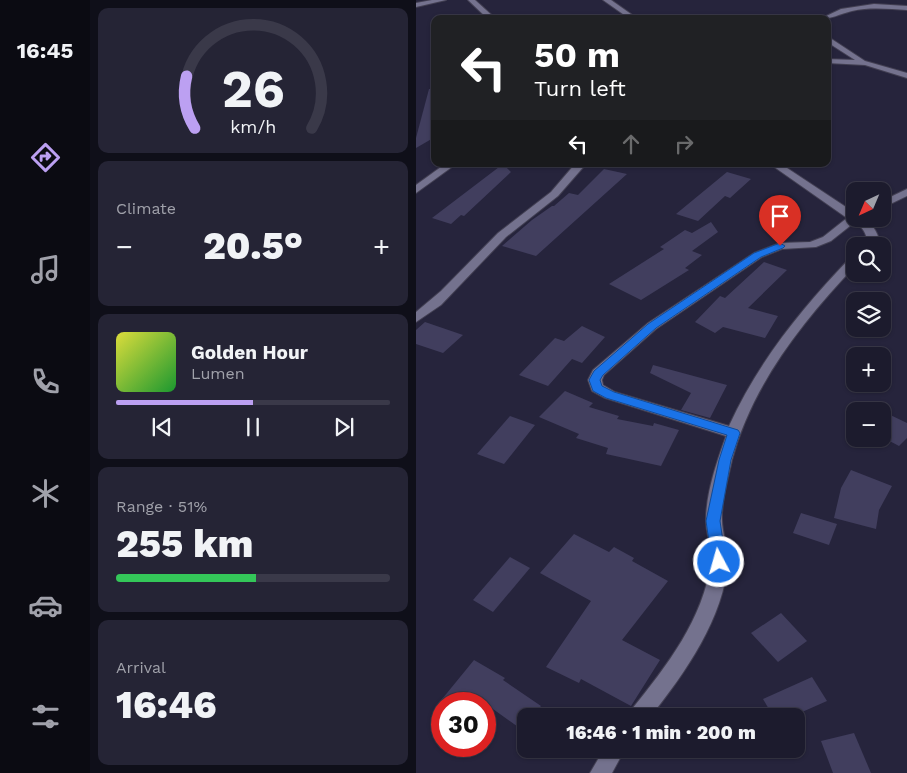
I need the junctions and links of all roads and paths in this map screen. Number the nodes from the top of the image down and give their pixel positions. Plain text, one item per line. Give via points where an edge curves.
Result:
1 (443, 0) edge
2 (471, 0) edge
3 (606, 0) edge
4 (416, 5) edge
5 (907, 8) edge
6 (488, 15) edge
7 (629, 15) edge
8 (830, 15) edge
9 (831, 41) edge
10 (831, 61) edge
11 (866, 63) junction
12 (907, 76) edge
13 (447, 167) edge
14 (578, 167) edge
15 (779, 167) edge
16 (416, 190) edge
17 (907, 192) edge
18 (891, 200) edge
19 (846, 212) edge
20 (846, 225) edge
21 (846, 269) edge
22 (416, 318) edge
23 (734, 433) junction
24 (645, 708) edge
25 (609, 758) edge
26 (600, 773) edge

1 - 4 street
2 - 6 street
3 - 7 street
5 - 8 street via 882,5 854,7
9 - 11 street
10 - 11 street
11 - 12 street
13 - 16 street
14 - 22 street via 550,198 511,227 465,276
15 - 19 street
17 - 18 street
20 - 23 street via 827,239 812,245 780,246 758,255 652,326 594,380 597,388 610,395
21 - 23 street via 774,357 741,411
23 - 24 street via 713,521 719,562 713,591 700,629
25 - 26 street

